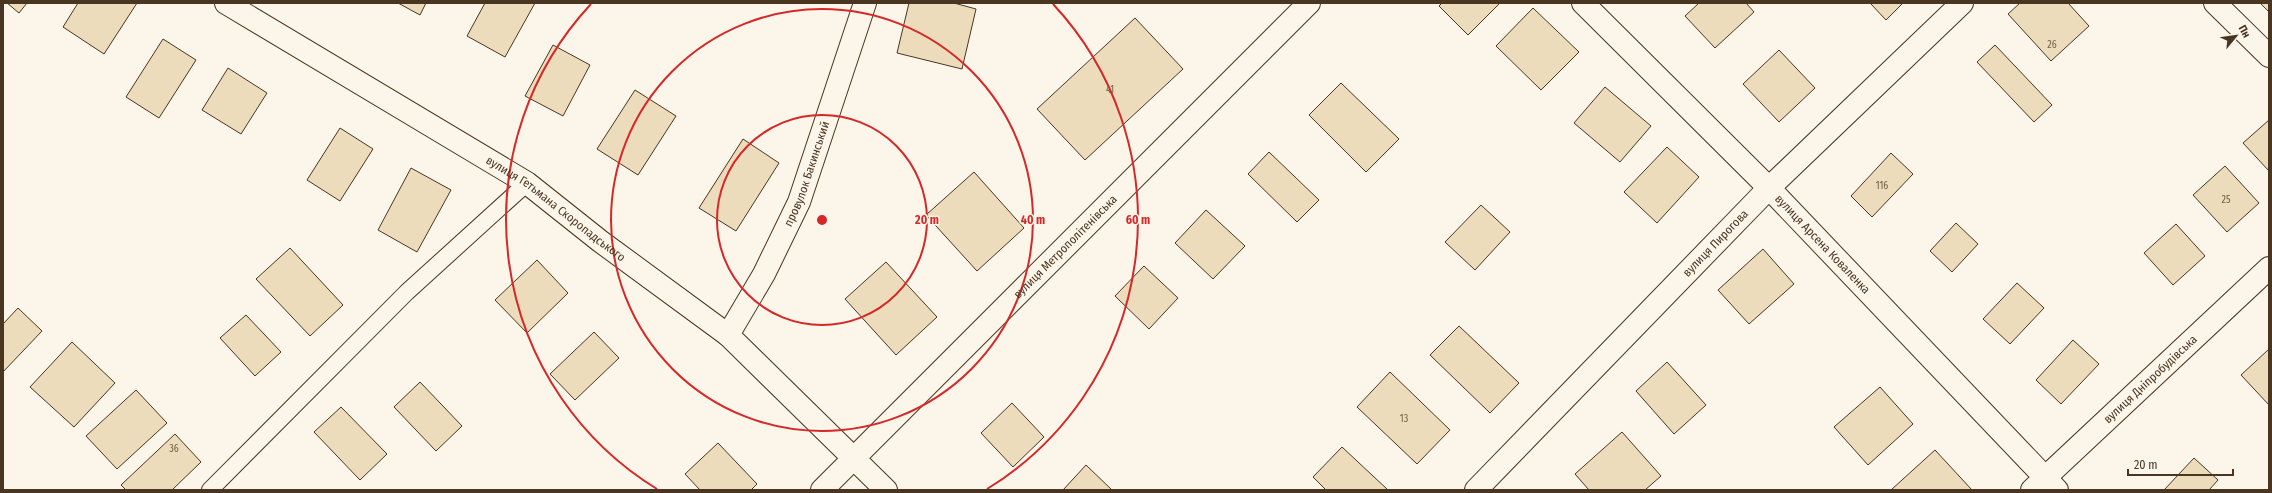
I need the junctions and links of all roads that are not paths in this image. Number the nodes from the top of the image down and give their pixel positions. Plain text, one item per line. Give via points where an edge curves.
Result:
1 (226, 3) edge
2 (865, 3) edge
3 (1309, 3) edge
4 (1583, 3) edge
5 (1962, 3) edge
6 (2214, 3) edge
7 (2269, 56) edge
8 (527, 183) junction
9 (1769, 188) junction
10 (2269, 268) edge
11 (728, 336) junction
12 (854, 458) junction
13 (2044, 486) edge
14 (210, 490) edge
15 (822, 490) edge
16 (886, 490) edge
17 (1476, 490) edge

1 - 8 street, вулиця Гетьмана Скоропадського
2 - 11 street, провулок Бакинський via 799,202 764,274
3 - 12 street, вулиця Метрополітенівська
4 - 9 street, вулиця Арсена Коваленка
5 - 9 street, вулиця Пирогова
6 - 7 street
8 - 11 street, вулиця Гетьмана Скоропадського
8 - 14 lane via 408,292
9 - 13 street, вулиця Арсена Коваленка
9 - 17 street, вулиця Пирогова
10 - 13 street, вулиця Дніпробудівська
11 - 12 street, вулиця Гетьмана Скоропадського
12 - 15 street, вулиця Метрополітенівська
12 - 16 street, вулиця Гетьмана Скоропадського

